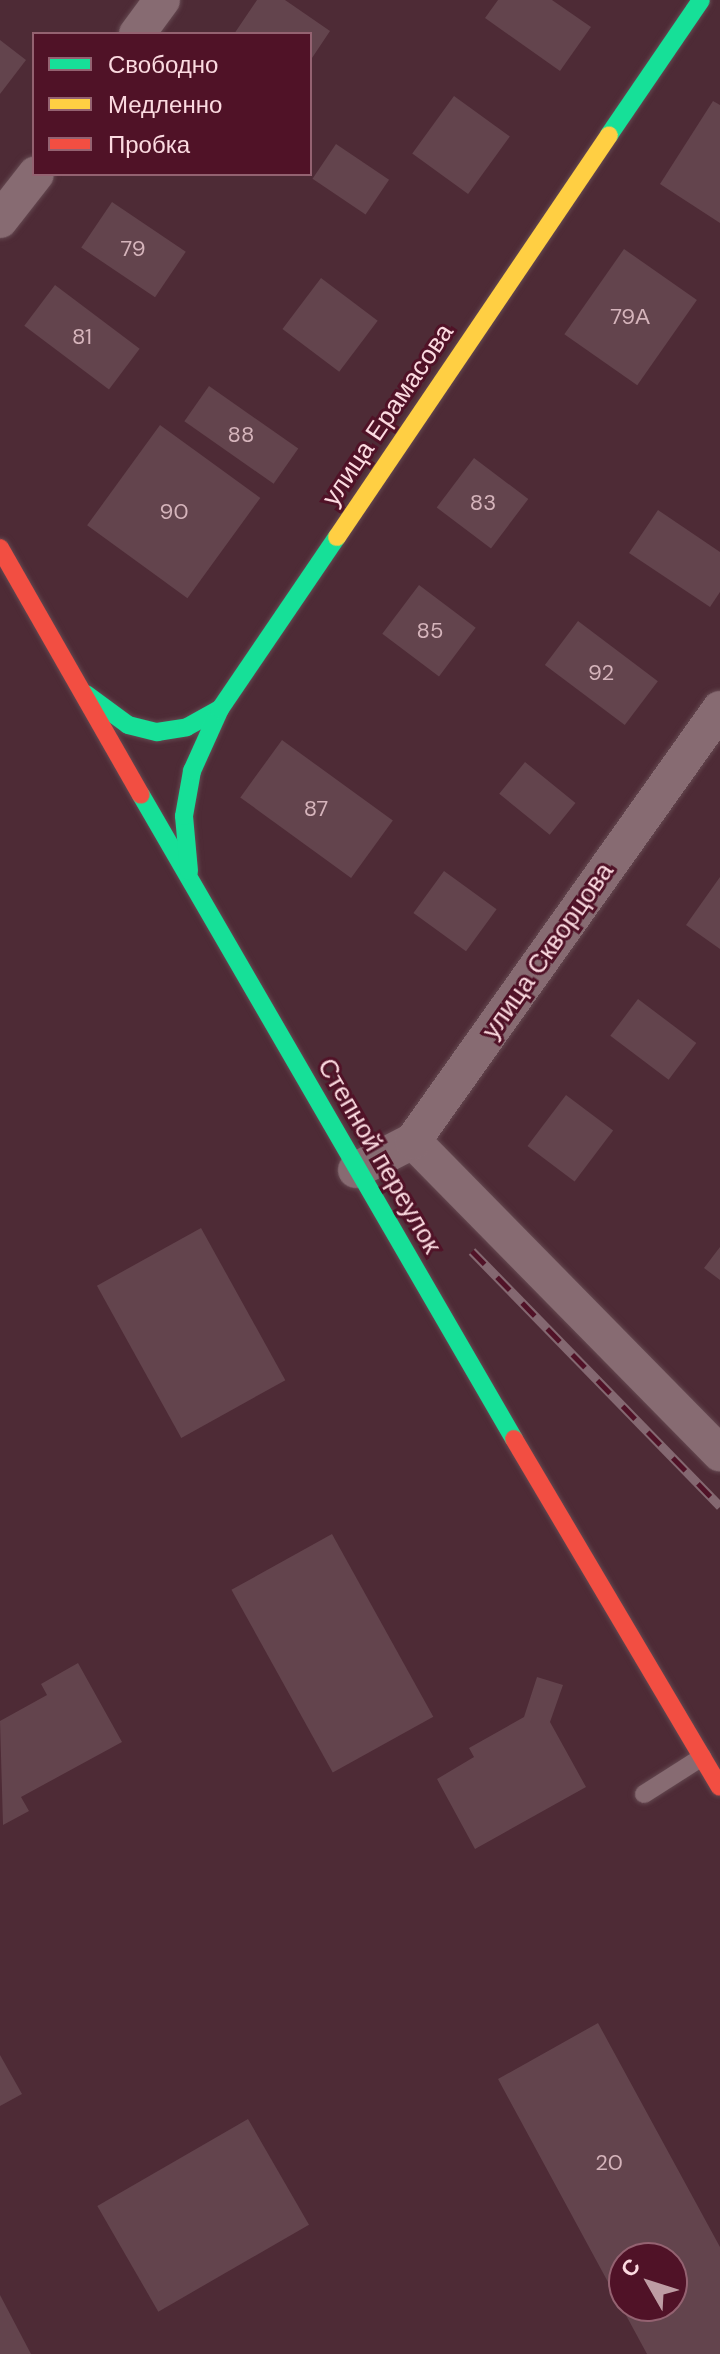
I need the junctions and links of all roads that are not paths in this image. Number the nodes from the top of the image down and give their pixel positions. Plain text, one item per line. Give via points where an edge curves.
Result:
1 (162, 0) edge
2 (701, 0) edge
3 (138, 32) edge
4 (34, 176) edge
5 (0, 220) edge
6 (0, 548) edge
7 (78, 686) junction
8 (220, 709) junction
9 (720, 709) edge
10 (190, 884) junction
11 (413, 1141) junction
12 (356, 1170) junction
13 (720, 1453) edge
14 (702, 1757) junction
15 (720, 1787) edge
16 (644, 1794) dead end

1 - 3 street
2 - 8 main road, улица Ерамасова
4 - 5 street
6 - 7 main road, Степной переулок
7 - 8 main road via 128,725 157,732 187,727
7 - 10 main road, Степной переулок
8 - 10 main road, улица Ерамасова via 192,771 184,816
9 - 11 street, улица Скворцова
10 - 12 main road, Степной переулок
11 - 12 street, улица Скворцова
11 - 13 street
12 - 14 main road, Степной переулок
14 - 15 main road, Степной переулок
14 - 16 lane

